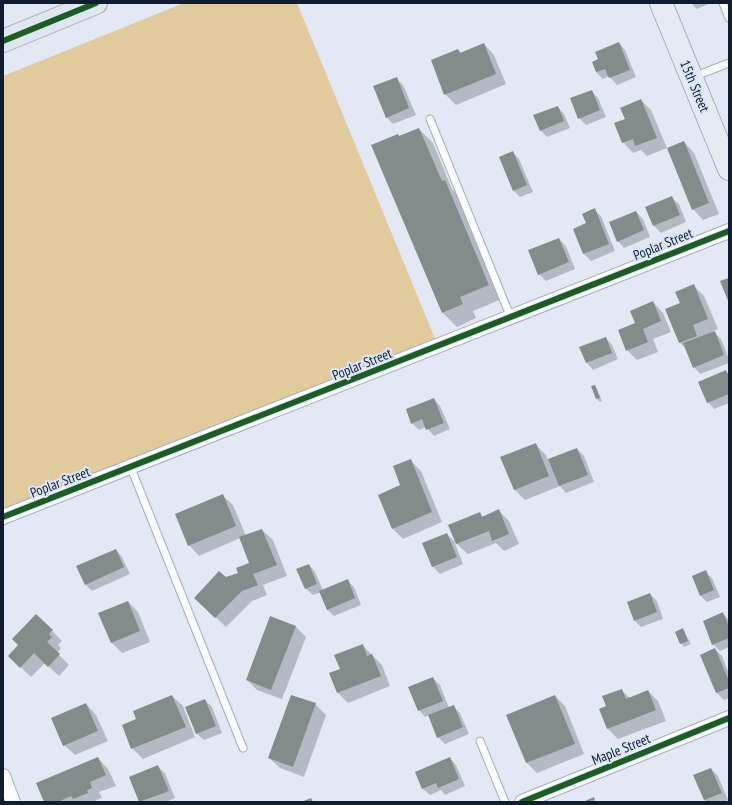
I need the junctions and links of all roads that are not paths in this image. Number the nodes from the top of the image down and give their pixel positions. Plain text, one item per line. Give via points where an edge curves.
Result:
1 (96, 3) edge
2 (660, 3) edge
3 (723, 3) edge
4 (729, 18) edge
5 (3, 41) edge
6 (729, 63) edge
7 (692, 78) junction
8 (430, 119) dead end
9 (729, 169) edge
10 (729, 231) edge
11 (511, 318) junction
12 (131, 468) junction
13 (3, 517) edge
14 (729, 718) edge
15 (480, 741) dead end
16 (243, 748) dead end
17 (3, 776) edge
18 (14, 802) edge
19 (505, 802) edge
20 (522, 802) edge

1 - 5 highway
2 - 7 main road, 15th Street
3 - 4 lane
6 - 7 lane
7 - 9 main road, 15th Street
8 - 11 lane
10 - 11 street, Poplar Street
11 - 12 street, Poplar Street
12 - 13 street, Poplar Street
12 - 16 lane
14 - 20 street, Maple Street
15 - 19 lane
17 - 18 street

